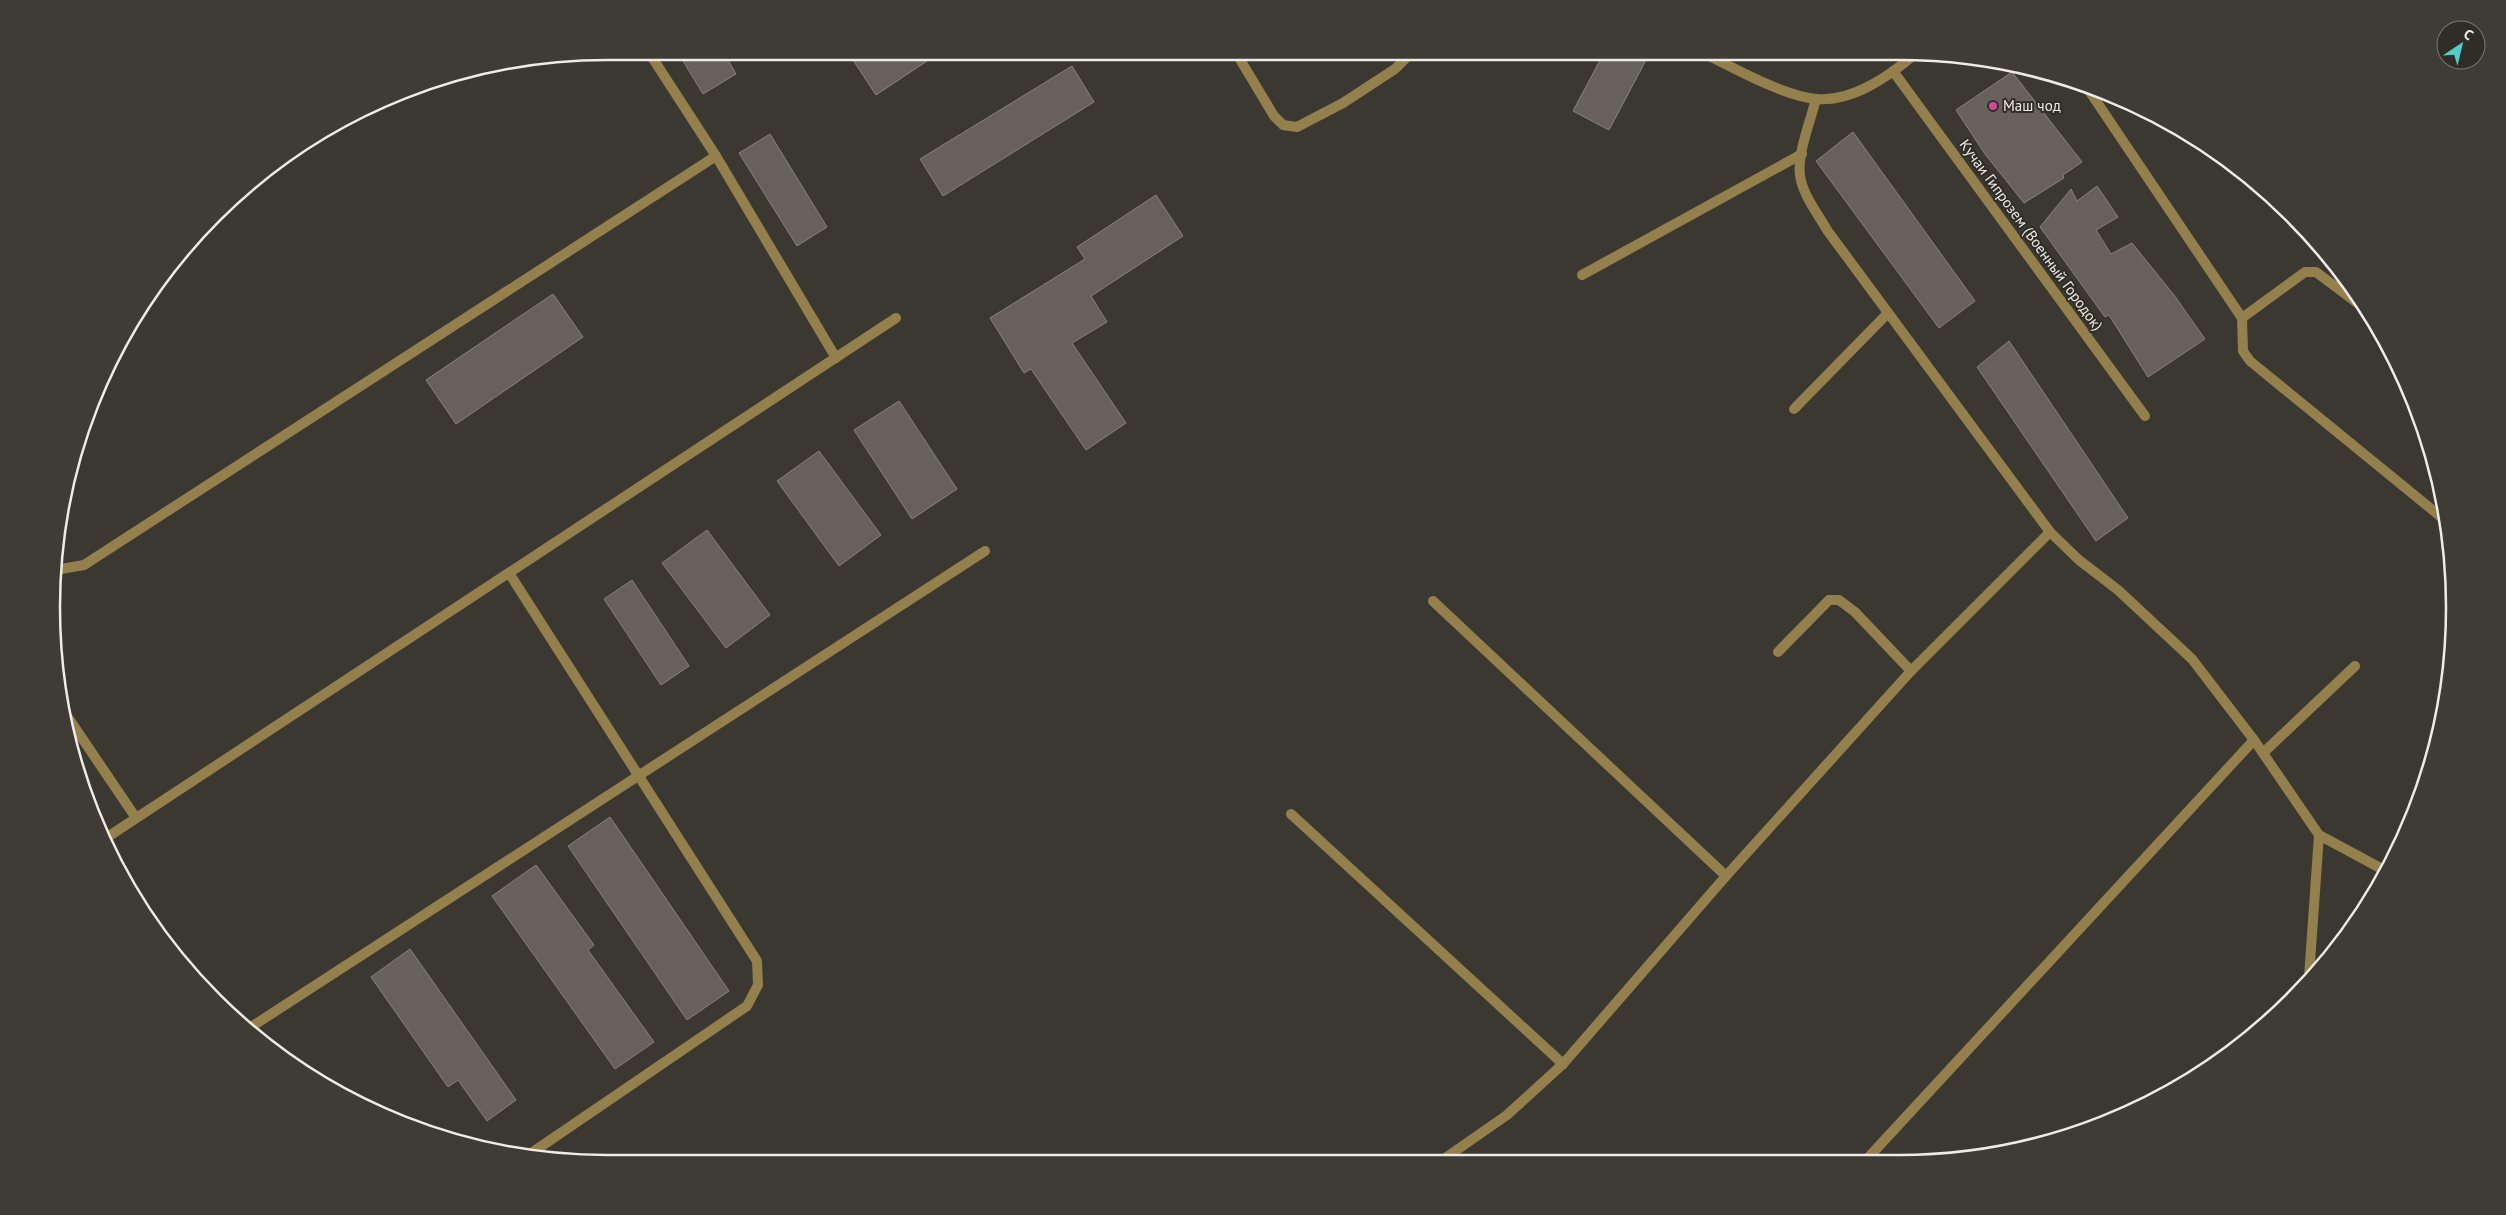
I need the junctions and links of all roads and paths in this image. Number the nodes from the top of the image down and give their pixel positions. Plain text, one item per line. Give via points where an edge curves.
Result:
1 (654, 60) edge
2 (1240, 60) edge
3 (1404, 60) edge
4 (1718, 60) edge
5 (1907, 60) edge
6 (1893, 71) junction
7 (2093, 96) edge
8 (1816, 99) junction
9 (1802, 154) junction
10 (716, 156) junction
11 (1582, 274) dead end
12 (2350, 298) edge
13 (1888, 312) junction
14 (896, 318) dead end
15 (2242, 318) junction
16 (836, 358) junction
17 (1794, 410) dead end
18 (2145, 416) dead end
19 (2437, 513) edge
20 (2050, 532) junction
21 (984, 551) dead end
22 (61, 569) edge
23 (509, 573) junction
24 (1432, 601) dead end
25 (1778, 652) dead end
26 (2355, 666) dead end
27 (1910, 671) junction
28 (74, 726) edge
29 (2254, 740) junction
30 (2263, 753) junction
31 (639, 776) junction
32 (1292, 814) dead end
33 (136, 818) junction
34 (110, 835) edge
35 (2319, 835) junction
36 (2380, 868) edge
37 (1726, 876) junction
38 (2310, 968) edge
39 (254, 1025) edge
40 (1563, 1064) junction
41 (536, 1150) edge
42 (1450, 1155) edge
43 (1871, 1155) edge

1 - 10 street
2 - 3 street via 1274,116 1283,125 1297,127 1343,103
4 - 8 street via 1785,91
5 - 6 street
6 - 8 street via 1845,96
6 - 18 street, Кучаи Гипрозем (Военный Городок)
7 - 15 street
8 - 9 street
9 - 11 street
9 - 13 street via 1800,175 1808,198 1827,230
10 - 16 street
10 - 22 street via 84,565
12 - 15 street via 2316,272 2305,272
13 - 17 street
13 - 20 street
14 - 16 street
15 - 19 street via 2243,351 2250,361
16 - 23 street
20 - 27 street
20 - 29 street via 2192,659
21 - 31 street
23 - 31 street
23 - 33 street
24 - 37 street
25 - 27 street via 1828,600 1839,600 1855,612
26 - 30 street
27 - 37 street
28 - 33 street
29 - 30 street
29 - 43 street
30 - 35 street
31 - 39 street
31 - 41 street via 757,961 758,985 747,1006
32 - 40 street
33 - 34 street
35 - 36 street
35 - 38 street
37 - 40 street
40 - 42 street via 1507,1116

